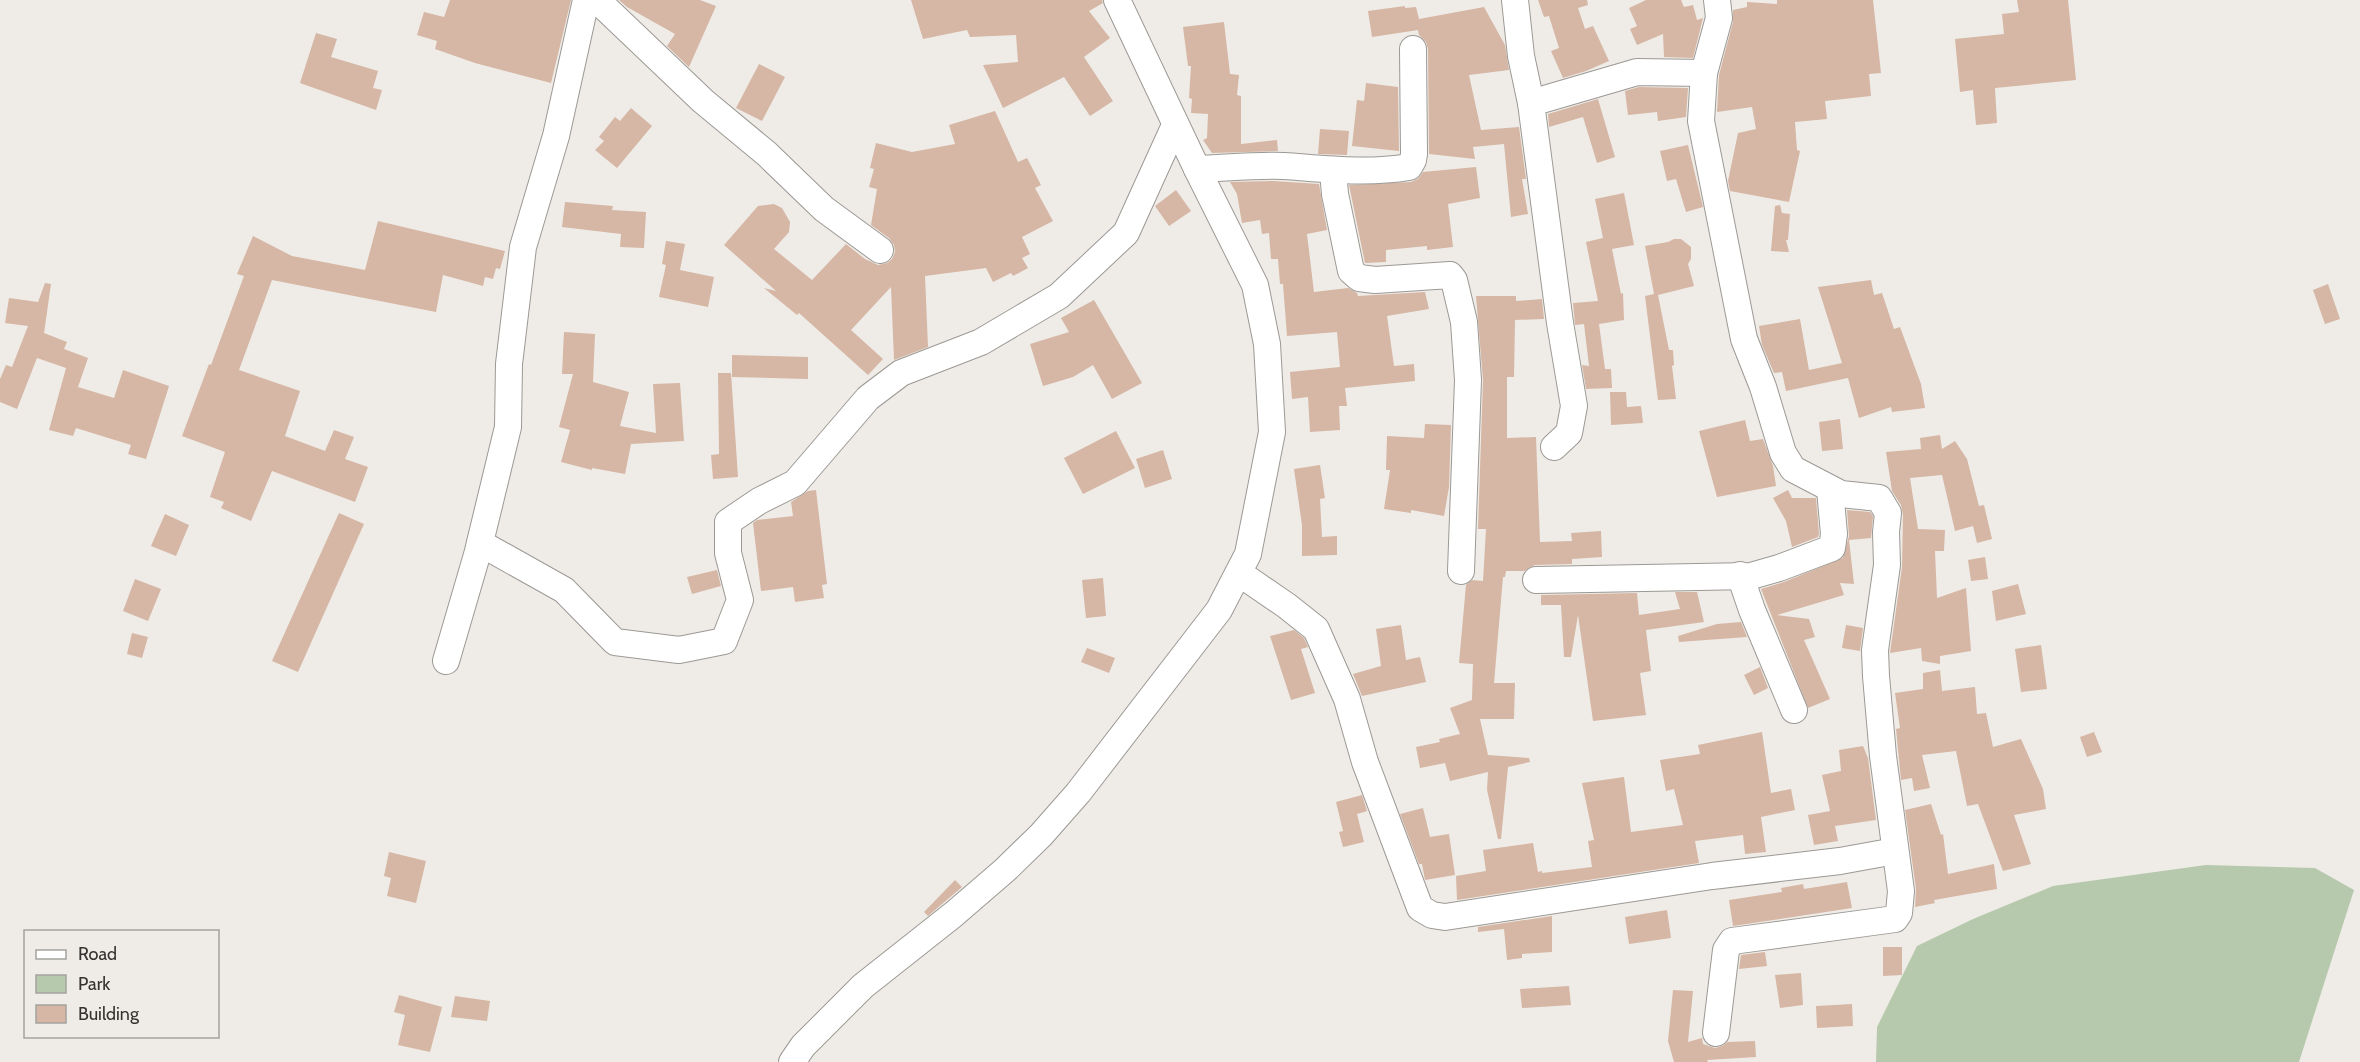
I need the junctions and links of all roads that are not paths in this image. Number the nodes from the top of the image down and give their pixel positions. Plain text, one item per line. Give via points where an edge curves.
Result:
1 (586, 0) edge
2 (597, 0) edge
3 (1117, 0) edge
4 (1515, 0) edge
5 (1717, 0) edge
6 (1413, 49) dead end
7 (1704, 73) junction
8 (1531, 103) junction
9 (1175, 124) junction
10 (1197, 169) junction
11 (1333, 171) junction
12 (880, 250) dead end
13 (1554, 447) dead end
14 (1830, 489) junction
15 (480, 543) junction
16 (1461, 572) dead end
17 (1239, 573) junction
18 (1740, 576) junction
19 (1536, 580) dead end
20 (446, 661) dead end
21 (1794, 710) dead end
22 (1895, 851) junction
23 (1716, 1033) dead end
24 (792, 1062) edge

1 - 15 street via 556,136 523,247 509,364 508,427
2 - 12 street via 824,209
3 - 9 street
4 - 8 street
5 - 7 street via 1719,18
6 - 11 street via 1413,160 1409,167 1380,172
7 - 8 street via 1637,72
7 - 14 street via 1701,121 1744,339 1783,453 1793,469
8 - 13 street via 1574,406 1569,433
9 - 10 street
9 - 15 street via 1126,233 1059,296 981,342 901,373 868,398 795,483 728,522 728,553 740,600 724,641 680,650 615,642 564,590
10 - 11 street via 1283,166
10 - 17 street via 1255,285 1267,344 1272,432 1248,554
11 - 16 street via 1351,271 1359,278 1375,280 1450,275 1454,280 1464,322 1468,380
14 - 18 street via 1832,548 1779,568
14 - 22 street via 1879,498 1888,513 1887,565 1875,650
15 - 20 street
17 - 22 street via 1316,629 1347,699 1365,762 1420,908 1432,915 1445,917
17 - 24 street via 1219,610 1041,834 954,914 863,986
18 - 19 street
18 - 21 street
22 - 23 street via 1901,891 1895,919 1732,941 1726,950

